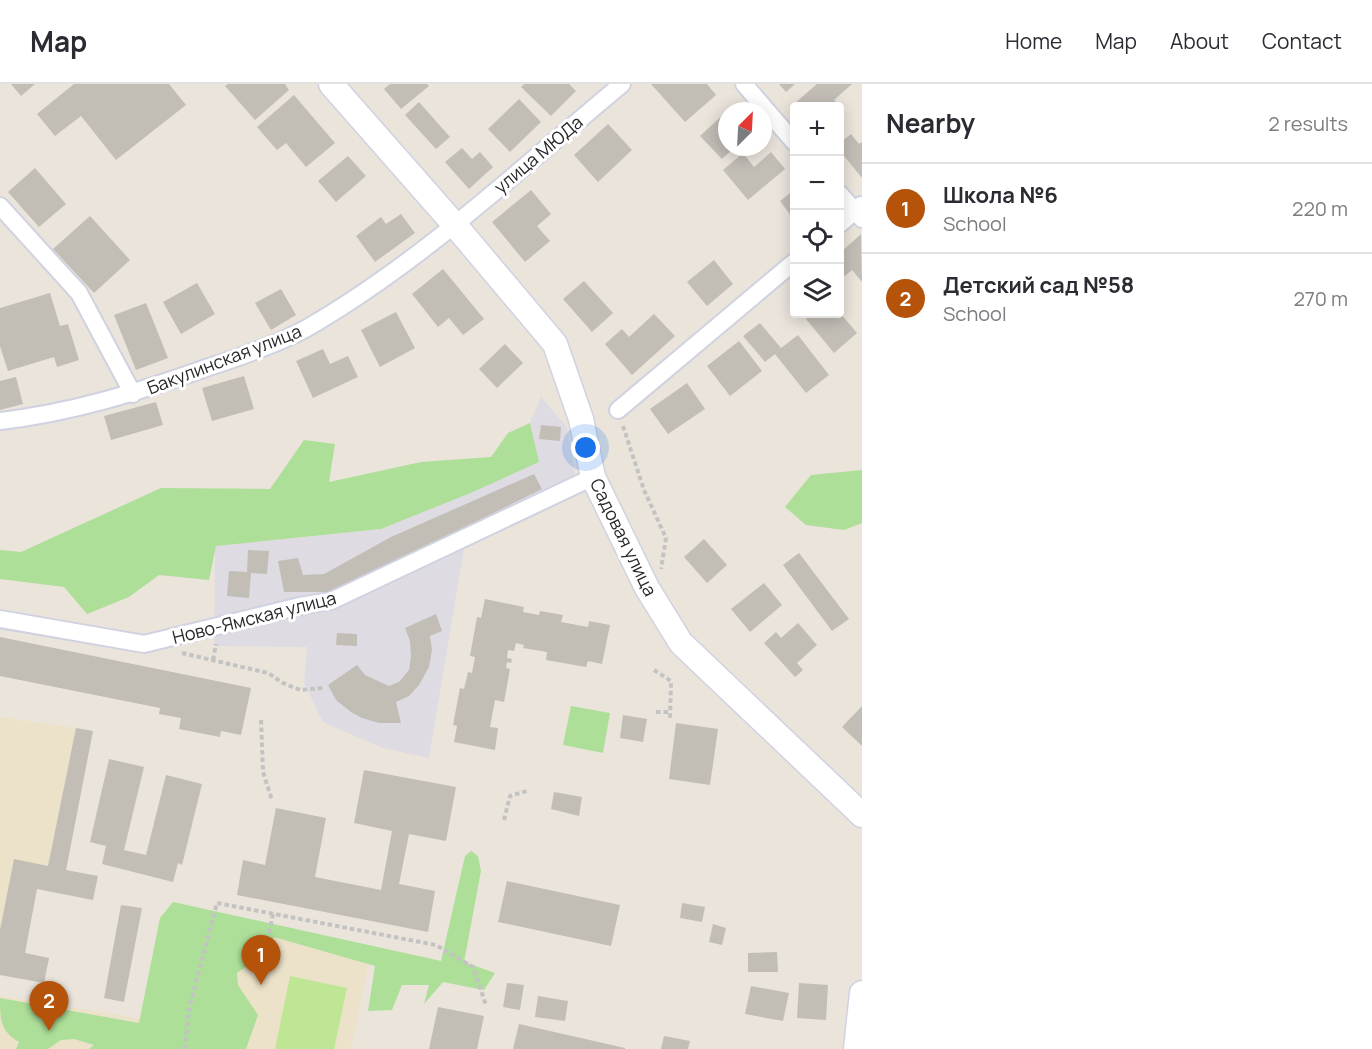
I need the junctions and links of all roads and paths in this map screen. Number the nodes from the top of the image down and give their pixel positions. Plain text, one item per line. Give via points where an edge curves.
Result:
1 (331, 84) edge
2 (622, 84) edge
3 (744, 84) edge
4 (790, 136) edge
5 (844, 198) edge
6 (0, 206) edge
7 (860, 212) edge
8 (844, 222) edge
9 (454, 224) junction
10 (793, 264) edge
11 (133, 394) junction
12 (618, 410) joint
13 (0, 421) edge
14 (593, 477) junction
15 (661, 570) dead end
16 (0, 619) edge
17 (218, 635) dead end
18 (178, 652) dead end
19 (213, 660) junction
20 (654, 670) dead end
21 (323, 688) dead end
22 (656, 712) dead end
23 (670, 712) junction
24 (670, 719) dead end
25 (261, 720) dead end
26 (527, 791) dead end
27 (272, 800) dead end
28 (862, 815) edge
29 (504, 820) dead end
30 (273, 914) junction
31 (269, 933) dead end
32 (862, 993) edge
33 (486, 1005) dead end
34 (185, 1049) edge
35 (856, 1049) edge

1 - 9 street, Садовая улица
2 - 9 street, улица МЮДа
3 - 4 street
5 - 7 street
6 - 11 street via 79,293
7 - 8 street
9 - 11 street, Бакулинская улица via 399,268 305,329
9 - 14 street, Садовая улица via 555,344 581,419
10 - 12 street
11 - 13 street, Бакулинская улица via 42,417
12 - 15 path via 644,490 666,538
14 - 16 street, Ново-Ямская улица via 331,601 144,644
14 - 28 street, Садовая улица via 647,588 681,643
17 - 19 path
18 - 19 path
19 - 21 path via 268,673 300,690
20 - 23 path via 671,681
22 - 23 path
23 - 24 path
25 - 27 path via 263,772
26 - 29 path via 510,796
30 - 31 path
30 - 33 path via 436,945 473,967
30 - 34 path via 217,903 189,1009
32 - 35 street

